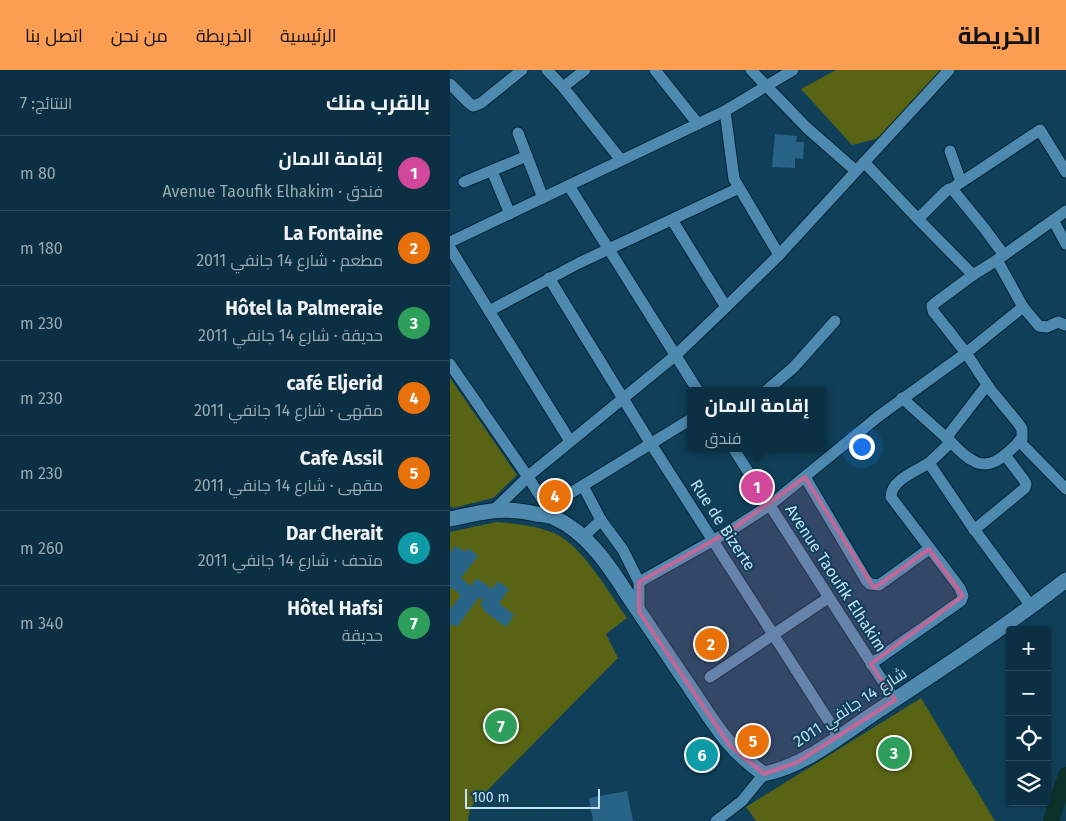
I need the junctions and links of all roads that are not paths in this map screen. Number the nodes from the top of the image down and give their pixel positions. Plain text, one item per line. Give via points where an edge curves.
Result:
1 (522, 70) edge
2 (546, 70) edge
3 (584, 70) edge
4 (655, 70) edge
5 (751, 70) edge
6 (793, 70) edge
7 (949, 70) edge
8 (450, 84) edge
9 (765, 86) junction
10 (563, 88) junction
11 (725, 111) junction
12 (698, 124) junction
13 (518, 133) dead end
14 (950, 151) dead end
15 (527, 156) junction
16 (621, 160) junction
17 (864, 162) junction
18 (492, 171) junction
19 (856, 171) junction
20 (1066, 172) edge
21 (464, 182) dead end
22 (961, 182) junction
23 (569, 186) junction
24 (739, 188) junction
25 (951, 189) junction
26 (543, 198) junction
27 (1066, 211) edge
28 (510, 214) junction
29 (918, 219) junction
30 (672, 220) junction
31 (1052, 220) junction
32 (450, 242) edge
33 (1066, 244) edge
34 (450, 248) edge
35 (610, 248) junction
36 (779, 255) junction
37 (1000, 258) junction
38 (973, 275) junction
39 (549, 278) junction
40 (726, 307) junction
41 (1023, 307) junction
42 (488, 311) junction
43 (835, 321) dead end
44 (1066, 325) edge
45 (966, 353) junction
46 (676, 355) junction
47 (450, 364) edge
48 (987, 385) junction
49 (696, 387) edge
50 (771, 387) edge
51 (624, 398) junction
52 (902, 398) junction
53 (687, 422) edge
54 (948, 440) junction
55 (570, 441) junction
56 (1019, 441) junction
57 (651, 444) junction
58 (736, 452) edge
59 (1005, 455) junction
60 (929, 463) junction
61 (528, 477) junction
62 (805, 477) junction
63 (583, 486) junction
64 (1066, 489) edge
65 (770, 505) junction
66 (495, 510) junction
67 (551, 512) junction
68 (450, 519) edge
69 (601, 520) junction
70 (974, 530) junction
71 (583, 537) junction
72 (714, 540) junction
73 (929, 549) junction
74 (1066, 580) edge
75 (640, 582) junction
76 (828, 598) junction
77 (1031, 606) junction
78 (639, 612) junction
79 (774, 635) junction
80 (871, 664) junction
81 (710, 677) dead end
82 (895, 700) junction
83 (839, 737) junction
84 (764, 774) junction
85 (716, 821) edge

1 - 8 street via 473,106
2 - 10 street
3 - 10 street
4 - 12 street
5 - 9 street
6 - 9 street
7 - 17 street
9 - 11 street
9 - 19 street
10 - 16 street
11 - 12 street
11 - 24 street via 734,179
12 - 16 street
13 - 15 street
14 - 22 street
15 - 18 street
15 - 26 street
16 - 23 street
17 - 19 street
17 - 29 street
18 - 21 street
18 - 28 street
19 - 36 street
20 - 22 street via 1040,130
22 - 25 street
23 - 26 street
23 - 35 street
24 - 30 street
24 - 36 street
25 - 29 street
25 - 37 street via 984,228
26 - 28 street
27 - 31 street
28 - 32 street
29 - 38 street
30 - 35 street
30 - 40 street
31 - 33 street
31 - 37 street
34 - 42 street
35 - 39 street
35 - 46 street
36 - 40 street
37 - 38 street
37 - 41 street
38 - 45 street via 932,306
39 - 42 street
39 - 51 street, Rue de Bizerte
40 - 46 street
41 - 44 street via 1039,326 1058,322
41 - 45 street
42 - 55 street
43 - 50 street via 794,367
45 - 48 street
45 - 52 street
46 - 49 street
46 - 51 street
47 - 61 street
48 - 54 street
48 - 56 street via 1022,429
51 - 55 street
51 - 57 street, Rue de Bizerte
52 - 54 street
52 - 62 street
53 - 57 street
54 - 59 street via 976,462 992,463
54 - 60 street
55 - 61 street
56 - 59 street
56 - 64 street
57 - 63 street
57 - 72 street, Rue de Bizerte
58 - 65 street, Avenue Taoufik Elhakim
59 - 70 street via 1024,480 1025,488
60 - 70 street
60 - 73 street via 897,483 891,493 895,504
61 - 66 street
61 - 67 street
62 - 65 street
62 - 73 street via 870,584 878,584
63 - 67 street
63 - 69 street
65 - 72 street
65 - 76 street, Avenue Taoufik Elhakim
66 - 67 main road
66 - 68 main road
67 - 71 main road
69 - 71 street
69 - 75 street via 623,550
70 - 77 street
71 - 78 main road via 615,575
72 - 75 street
72 - 79 street, Rue de Bizerte
73 - 80 street via 960,588 961,600
74 - 77 main road, شارع 14 جانفي 2011
75 - 78 street
76 - 79 street
76 - 80 street, Avenue Taoufik Elhakim
77 - 82 main road, شارع 14 جانفي 2011
78 - 84 main road via 726,740 748,764
79 - 81 street
79 - 83 street, Rue de Bizerte
80 - 82 street, Avenue Taoufik Elhakim
82 - 83 main road, شارع 14 جانفي 2011
83 - 84 main road, شارع 14 جانفي 2011 via 786,768
84 - 85 street via 742,801

